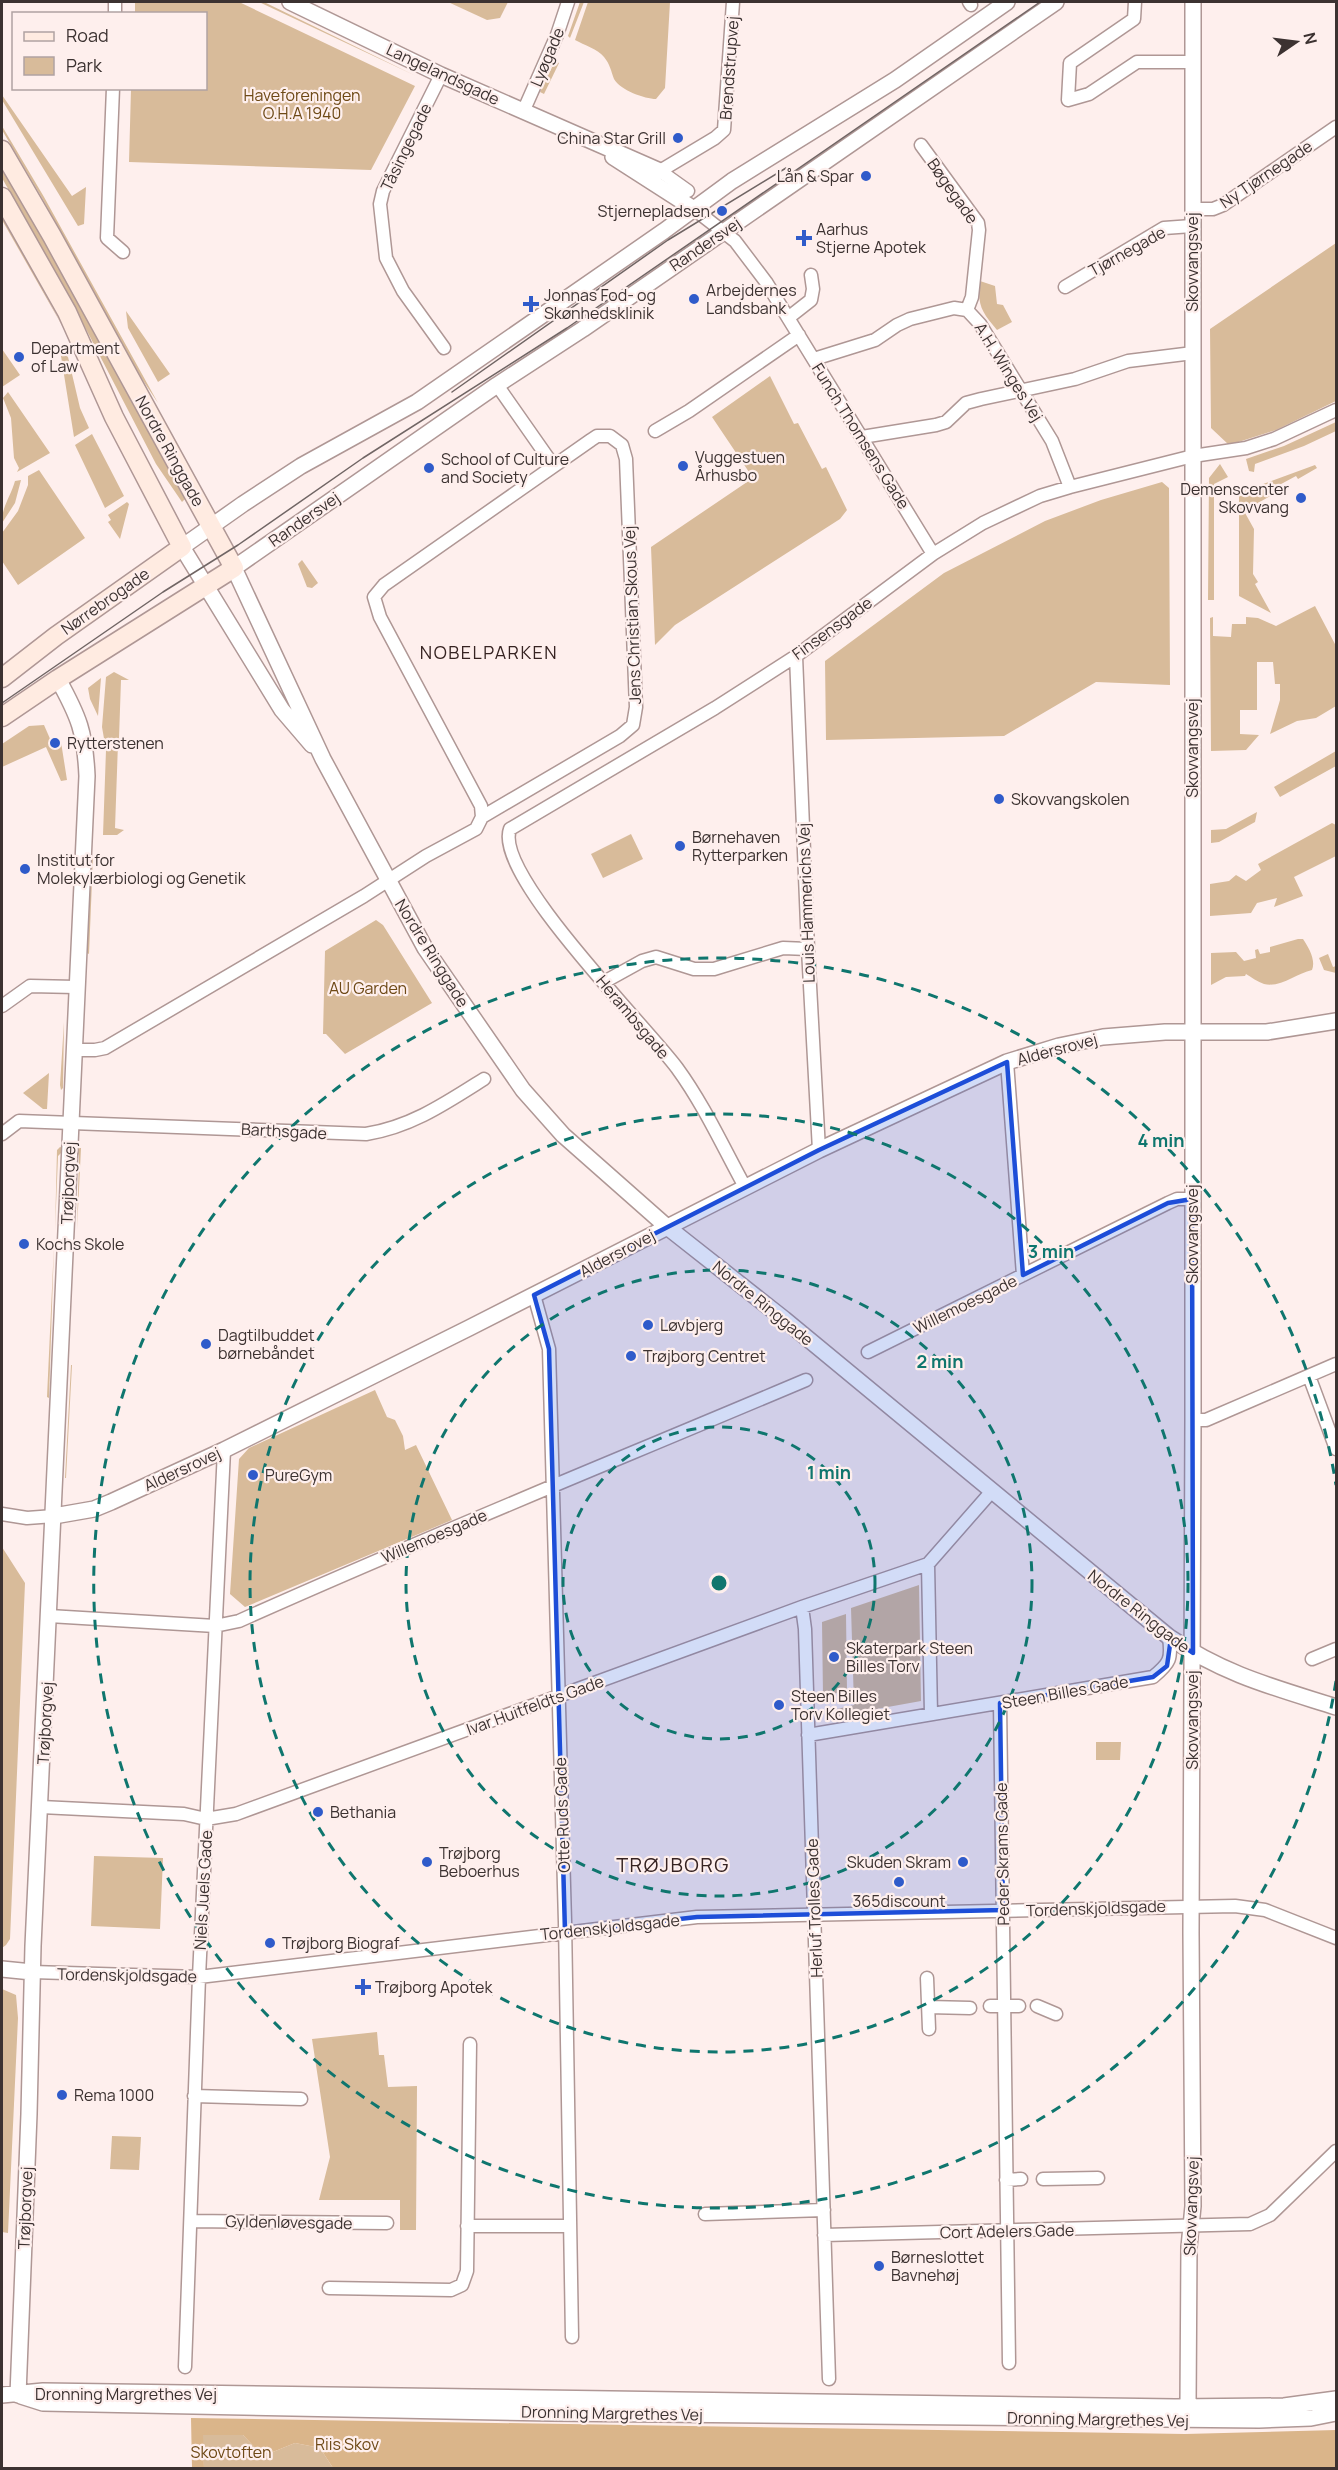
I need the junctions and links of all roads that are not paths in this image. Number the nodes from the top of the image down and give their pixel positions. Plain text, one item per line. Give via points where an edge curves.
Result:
1 (290, 2) edge
2 (568, 2) edge
3 (733, 2) edge
4 (1007, 2) edge
5 (1056, 2) edge
6 (1135, 2) edge
7 (1193, 2) edge
8 (1193, 62) junction
9 (441, 75) junction
10 (113, 90) edge
11 (524, 112) junction
12 (1336, 127) edge
13 (597, 145) junction
14 (921, 145) dead end
15 (2, 150) edge
16 (660, 171) junction
17 (688, 191) dead end
18 (2, 197) edge
19 (694, 209) junction
20 (1192, 209) junction
21 (1192, 226) junction
22 (724, 231) junction
23 (123, 252) dead end
24 (811, 275) dead end
25 (1065, 287) dead end
26 (967, 310) junction
27 (788, 318) junction
28 (799, 335) junction
29 (444, 348) dead end
30 (1193, 353) junction
31 (814, 359) junction
32 (497, 385) junction
33 (1020, 390) junction
34 (1336, 410) edge
35 (655, 431) dead end
36 (862, 437) junction
37 (1193, 456) junction
38 (553, 465) junction
39 (1070, 487) junction
40 (212, 526) junction
41 (182, 547) junction
42 (933, 554) junction
43 (234, 568) junction
44 (206, 588) junction
45 (796, 656) junction
46 (2, 678) edge
47 (58, 679) junction
48 (2, 717) edge
49 (323, 759) junction
50 (482, 817) junction
51 (512, 853) joint
52 (388, 880) junction
53 (807, 949) junction
54 (604, 982) junction
55 (76, 987) junction
56 (2, 1006) edge
57 (1336, 1021) edge
58 (1192, 1032) junction
59 (74, 1050) junction
60 (1007, 1062) junction
61 (484, 1079) dead end
62 (71, 1121) junction
63 (2, 1134) edge
64 (819, 1150) junction
65 (745, 1187) junction
66 (1192, 1199) junction
67 (666, 1226) junction
68 (1023, 1275) junction
69 (534, 1295) junction
70 (868, 1352) dead end
71 (1336, 1364) edge
72 (1309, 1376) junction
73 (806, 1380) dead end
74 (1193, 1420) junction
75 (1336, 1449) edge
76 (224, 1450) junction
77 (553, 1488) junction
78 (992, 1491) junction
79 (2, 1514) edge
80 (54, 1515) junction
81 (928, 1564) junction
82 (802, 1607) junction
83 (49, 1616) junction
84 (215, 1626) junction
85 (1169, 1637) junction
86 (1336, 1649) edge
87 (1193, 1653) junction
88 (1312, 1659) dead end
89 (558, 1696) junction
90 (1000, 1703) junction
91 (1336, 1707) edge
92 (931, 1714) junction
93 (808, 1735) junction
94 (41, 1807) junction
95 (206, 1819) junction
96 (1191, 1905) junction
97 (1003, 1910) junction
98 (814, 1914) junction
99 (565, 1932) junction
100 (1336, 1938) edge
101 (2, 1969) edge
102 (32, 1972) junction
103 (199, 1977) junction
104 (927, 1978) dead end
105 (1004, 2006) junction
106 (1019, 2006) dead end
107 (1037, 2006) dead end
108 (928, 2007) junction
109 (990, 2007) dead end
110 (970, 2008) dead end
111 (1056, 2014) dead end
112 (928, 2029) dead end
113 (470, 2044) dead end
114 (194, 2096) junction
115 (301, 2099) dead end
116 (1336, 2151) edge
117 (1098, 2178) dead end
118 (1021, 2179) dead end
119 (1043, 2179) dead end
120 (1006, 2180) junction
121 (824, 2210) junction
122 (705, 2214) dead end
123 (191, 2221) junction
124 (387, 2223) dead end
125 (467, 2226) junction
126 (569, 2226) junction
127 (1190, 2227) junction
128 (1007, 2231) junction
129 (824, 2235) junction
130 (329, 2288) dead end
131 (572, 2337) dead end
132 (1009, 2363) dead end
133 (185, 2367) dead end
134 (829, 2379) dead end
135 (2, 2395) edge
136 (18, 2396) junction
137 (1336, 2399) edge
138 (1188, 2407) junction
139 (1336, 2413) edge

1 - 9 street, Langelandsgade
2 - 11 street, Lyøgade
3 - 16 street, Brendstrupvej via 724,130
4 - 19 street, Randersvej via 895,80 757,165
5 - 22 street, Randersvej
6 - 8 street via 1134,19 1070,63 1068,100 1089,94 1137,62
7 - 8 street, Skovvangsvej
8 - 20 street, Skovvangsvej
9 - 11 street, Langelandsgade
9 - 29 street, Tåsingegade via 380,204 386,258 403,291
10 - 23 street via 107,237
11 - 13 street, Langelandsgade
12 - 20 street, Ny Tjørnegade via 1223,205
13 - 16 street, Langelandsgade
13 - 19 street, Langelandsgade
14 - 26 street, Bøgegade via 978,223 972,297
15 - 40 main road, Nordre Ringgade
16 - 17 street, Langelandsgade
18 - 41 main road, Nordre Ringgade via 67,312 114,417
19 - 22 street, Funch Thomsens Gade
19 - 40 street, Randersvej via 417,402 301,466
20 - 21 street, Skovvangsvej
21 - 25 street, Tjørnegade via 1164,228
21 - 30 street, Skovvangsvej
22 - 27 street, Funch Thomsens Gade via 746,253
22 - 32 street, Randersvej
24 - 27 street via 811,300
26 - 31 street, A.H. Winges Vej via 954,308 910,320 875,340
26 - 33 street, A.H. Winges Vej via 980,324
27 - 28 street, Funch Thomsens Gade
28 - 31 street, Funch Thomsens Gade
28 - 35 street
30 - 33 street via 1128,361 1074,379
30 - 37 street, Skovvangsvej
31 - 36 street, Funch Thomsens Gade
32 - 38 street
32 - 43 street, Randersvej
33 - 36 street via 966,403 946,422
33 - 39 street, A.H. Winges Vej via 1052,441
34 - 37 street, Finsensgade via 1265,442
36 - 42 street, Funch Thomsens Gade
37 - 39 street, Finsensgade
37 - 58 street, Skovvangsvej
38 - 50 street, Jens Christian Skous Vej via 384,585 374,597 380,617 481,806
38 - 50 street, Jens Christian Skous Vej via 597,436 610,436 625,452 636,716 627,732
39 - 42 street, Finsensgade via 1040,496 983,523
40 - 41 street, Nørrebrogade
40 - 43 main road, Nordre Ringgade
41 - 44 street, Nordre Ringgade
41 - 46 main road, Nørrebrogade
42 - 45 street, Finsensgade
43 - 44 main road, Randersvej
43 - 49 street, Nordre Ringgade
44 - 47 main road
44 - 49 street, Nordre Ringgade via 282,710
45 - 51 street, Finsensgade via 686,726 514,825 507,837
45 - 53 street, Louis Hammerichs Vej
47 - 48 main road
47 - 55 street, Trøjborgvej via 77,714 85,744 87,776
49 - 52 street, Nordre Ringgade
50 - 52 street, Jens Christian Skous Vej via 476,829
51 - 54 street, Herambsgade via 557,927
52 - 59 street via 105,1048
52 - 67 street, Nordre Ringgade via 425,948 523,1090 563,1135
53 - 54 street via 783,948 714,969 694,969 656,957
53 - 64 street, Louis Hammerichs Vej
54 - 65 street, Herambsgade via 676,1067
55 - 56 street via 30,986
55 - 59 street, Trøjborgvej
57 - 58 street, Aldersrovej via 1267,1032
58 - 60 street, Aldersrovej via 1103,1037
58 - 66 street, Skovvangsvej
59 - 62 street, Trøjborgvej
60 - 64 street, Aldersrovej
60 - 68 street
61 - 62 street, Barthsgade via 429,1113 366,1134
62 - 63 street, Barthsgade via 20,1121
62 - 80 street, Trøjborgvej
64 - 65 street, Aldersrovej
65 - 67 street, Aldersrovej
66 - 68 street, Willemoesgade via 1168,1203
66 - 74 street, Skovvangsvej
67 - 69 street, Aldersrovej
67 - 78 street, Nordre Ringgade
68 - 70 street, Willemoesgade
69 - 76 street, Aldersrovej
69 - 77 street, Otte Ruds Gade via 549,1349
71 - 72 street
72 - 74 street via 1206,1420
72 - 75 street
73 - 77 street, Willemoesgade
74 - 87 street, Skovvangsvej
76 - 80 street, Aldersrovej via 94,1509
76 - 84 street, Niels Juels Gade
77 - 84 street, Willemoesgade via 239,1621
77 - 89 street, Otte Ruds Gade
78 - 81 street, Ivar Huitfeldts Gade
78 - 85 street, Nordre Ringgade
79 - 80 street via 27,1518
80 - 83 street, Trøjborgvej
81 - 82 street, Ivar Huitfeldts Gade
81 - 92 street
82 - 89 street, Ivar Huitfeldts Gade
82 - 93 street, Herluf Trolles Gade
83 - 84 street, Willemoesgade
83 - 94 street, Trøjborgvej
84 - 95 street, Niels Juels Gade
85 - 87 street, Nordre Ringgade
85 - 90 street, Steen Billes Gade via 1167,1666 1153,1677
86 - 88 street
87 - 91 street, Nordre Ringgade via 1250,1680
87 - 96 street, Skovvangsvej
89 - 95 street, Ivar Huitfeldts Gade via 236,1814
89 - 99 street, Otte Ruds Gade
90 - 92 street, Steen Billes Gade
90 - 97 street, Peder Skrams Gade
92 - 93 street, Steen Billes Gade
93 - 98 street, Herluf Trolles Gade
94 - 95 street, Ivar Huitfeldts Gade via 184,1814
94 - 102 street, Trøjborgvej
95 - 103 street, Niels Juels Gade
96 - 97 street, Tordenskjoldsgade
96 - 100 street, Tordenskjoldsgade via 1250,1907
96 - 127 street, Skovvangsvej
97 - 98 street, Tordenskjoldsgade
97 - 105 street, Peder Skrams Gade
98 - 99 street, Tordenskjoldsgade via 697,1917
98 - 121 street, Herluf Trolles Gade
99 - 103 street, Tordenskjoldsgade
99 - 126 street, Otte Ruds Gade
101 - 102 street
102 - 103 street, Tordenskjoldsgade
102 - 136 street, Trøjborgvej
103 - 114 street, Niels Juels Gade
104 - 108 street
105 - 106 street
105 - 109 street
105 - 120 street, Peder Skrams Gade
107 - 111 street
108 - 110 street
108 - 112 street
113 - 125 street
114 - 115 street
114 - 123 street, Niels Juels Gade
116 - 127 street, Cort Adelers Gade via 1260,2222
117 - 119 street
118 - 120 street
120 - 128 street, Peder Skrams Gade
121 - 122 street
121 - 129 street, Herluf Trolles Gade
123 - 124 street, Gyldenløvesgade
123 - 133 street, Niels Juels Gade
125 - 126 street
125 - 130 street via 467,2271 462,2285 456,2288
126 - 131 street, Otte Ruds Gade
127 - 128 street, Cort Adelers Gade
127 - 138 street, Skovvangsvej
128 - 129 street, Cort Adelers Gade
128 - 132 street, Peder Skrams Gade
129 - 134 street, Herluf Trolles Gade
135 - 136 street
136 - 138 street, Dronning Margrethes Vej via 43,2391
136 - 139 street, Dronning Margrethes Vej via 43,2403 552,2413 1259,2421
137 - 138 street, Dronning Margrethes Vej via 1284,2406

